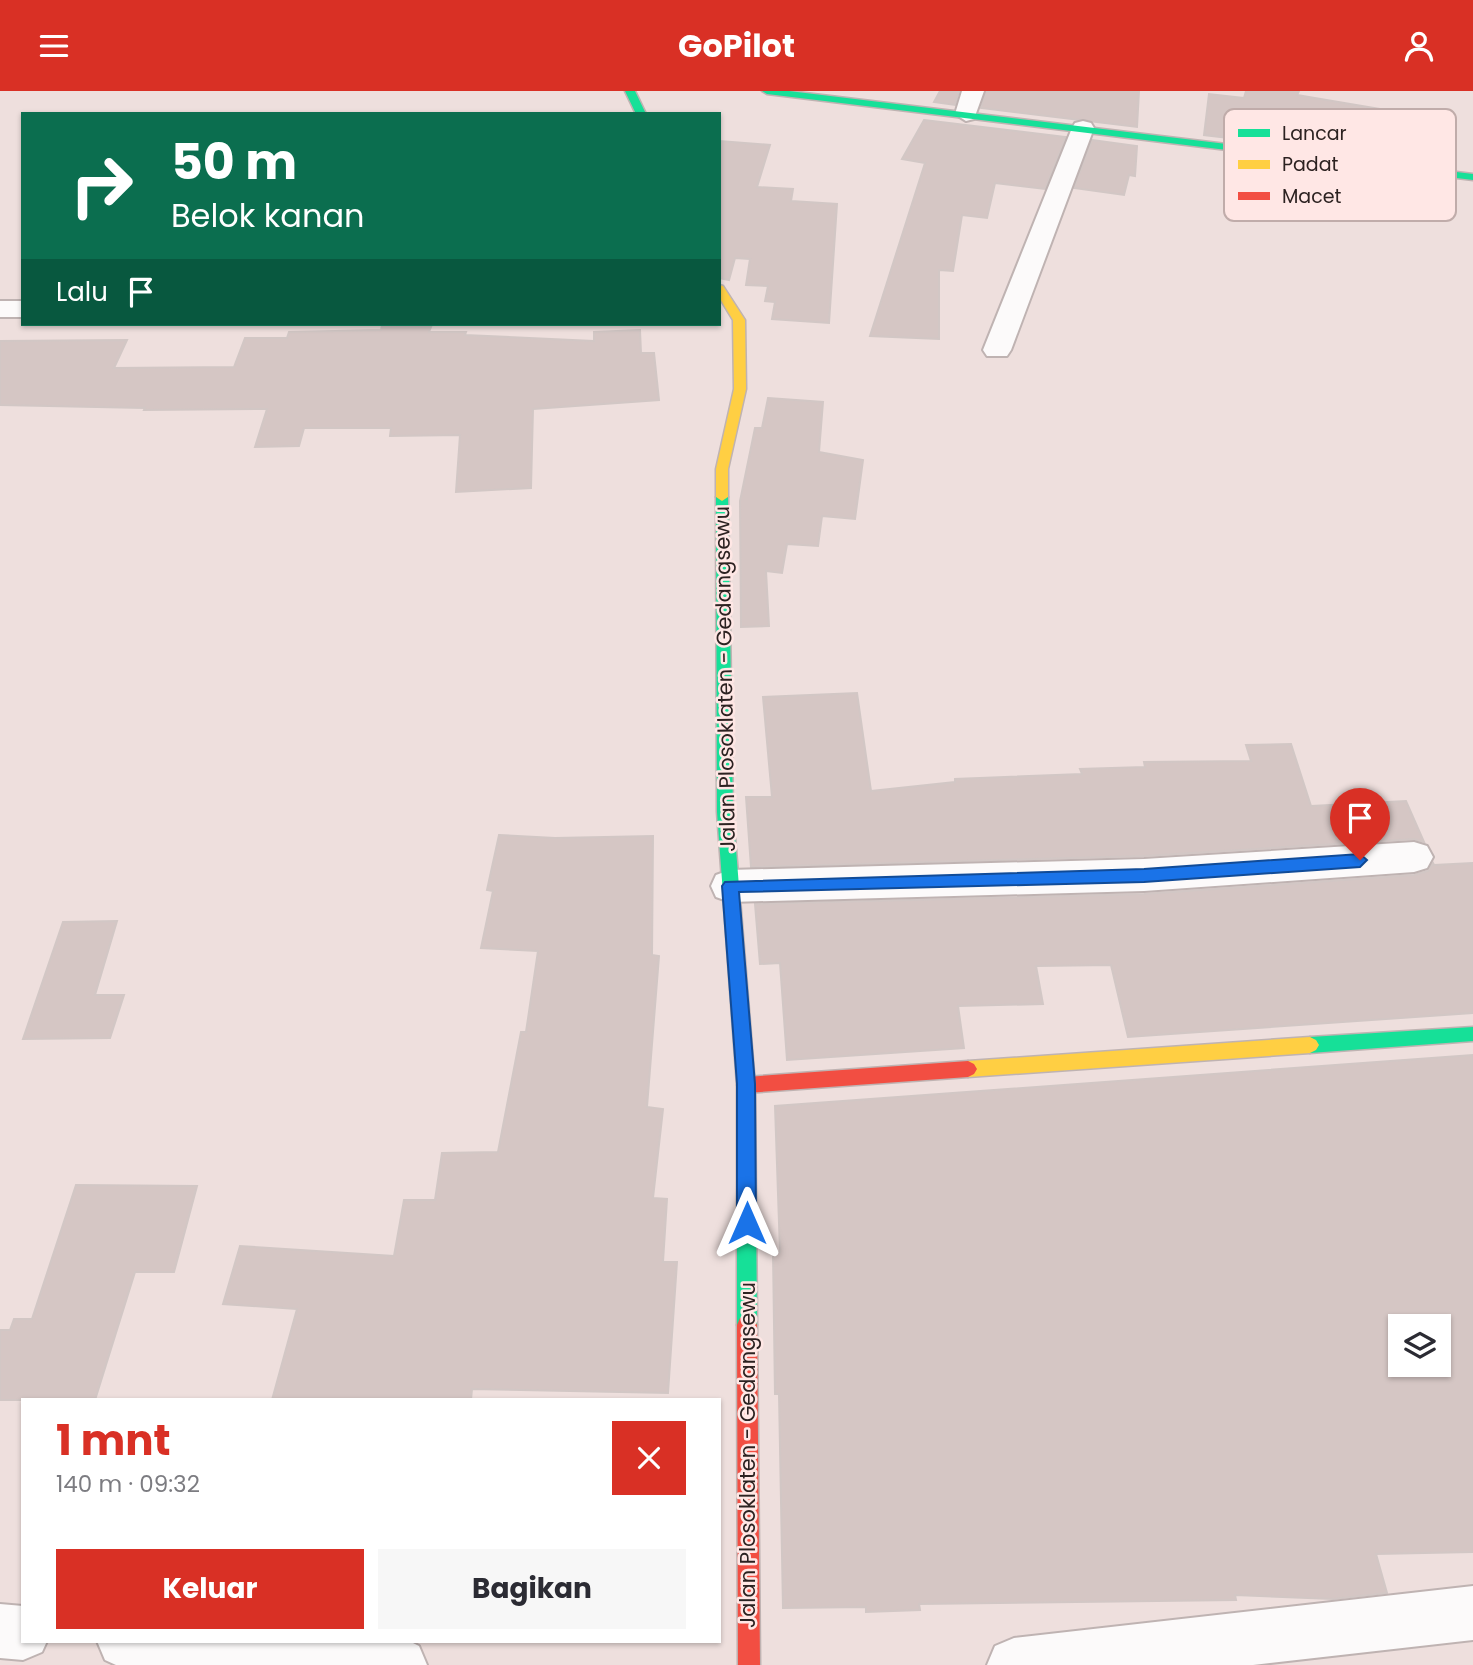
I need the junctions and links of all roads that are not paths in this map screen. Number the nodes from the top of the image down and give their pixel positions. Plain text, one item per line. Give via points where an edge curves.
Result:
1 (631, 91) edge
2 (766, 91) edge
3 (974, 91) edge
4 (848, 95) edge
5 (640, 112) edge
6 (966, 114) junction
7 (1083, 128) junction
8 (1224, 146) edge
9 (721, 294) edge
10 (0, 309) edge
11 (21, 309) edge
12 (729, 320) edge
13 (997, 350) dead end
14 (1413, 856) dead end
15 (730, 886) junction
16 (1473, 1034) edge
17 (746, 1084) junction
18 (1473, 1613) edge
19 (0, 1631) edge
20 (21, 1633) edge
21 (147, 1643) edge
22 (400, 1665) edge
23 (749, 1665) edge
24 (1014, 1665) edge

1 - 5 main road
2 - 4 main road
3 - 6 street
4 - 6 main road
6 - 7 main road
7 - 8 main road
7 - 13 street
9 - 12 main road, Jalan Plosoklaten - Gedangsewu
10 - 11 street
12 - 15 main road, Jalan Plosoklaten - Gedangsewu via 740,389 722,469 725,811
14 - 15 street via 1144,875
15 - 17 main road, Jalan Plosoklaten - Gedangsewu
16 - 17 main road
17 - 23 main road, Jalan Plosoklaten - Gedangsewu
18 - 24 street
19 - 20 street
21 - 22 street

